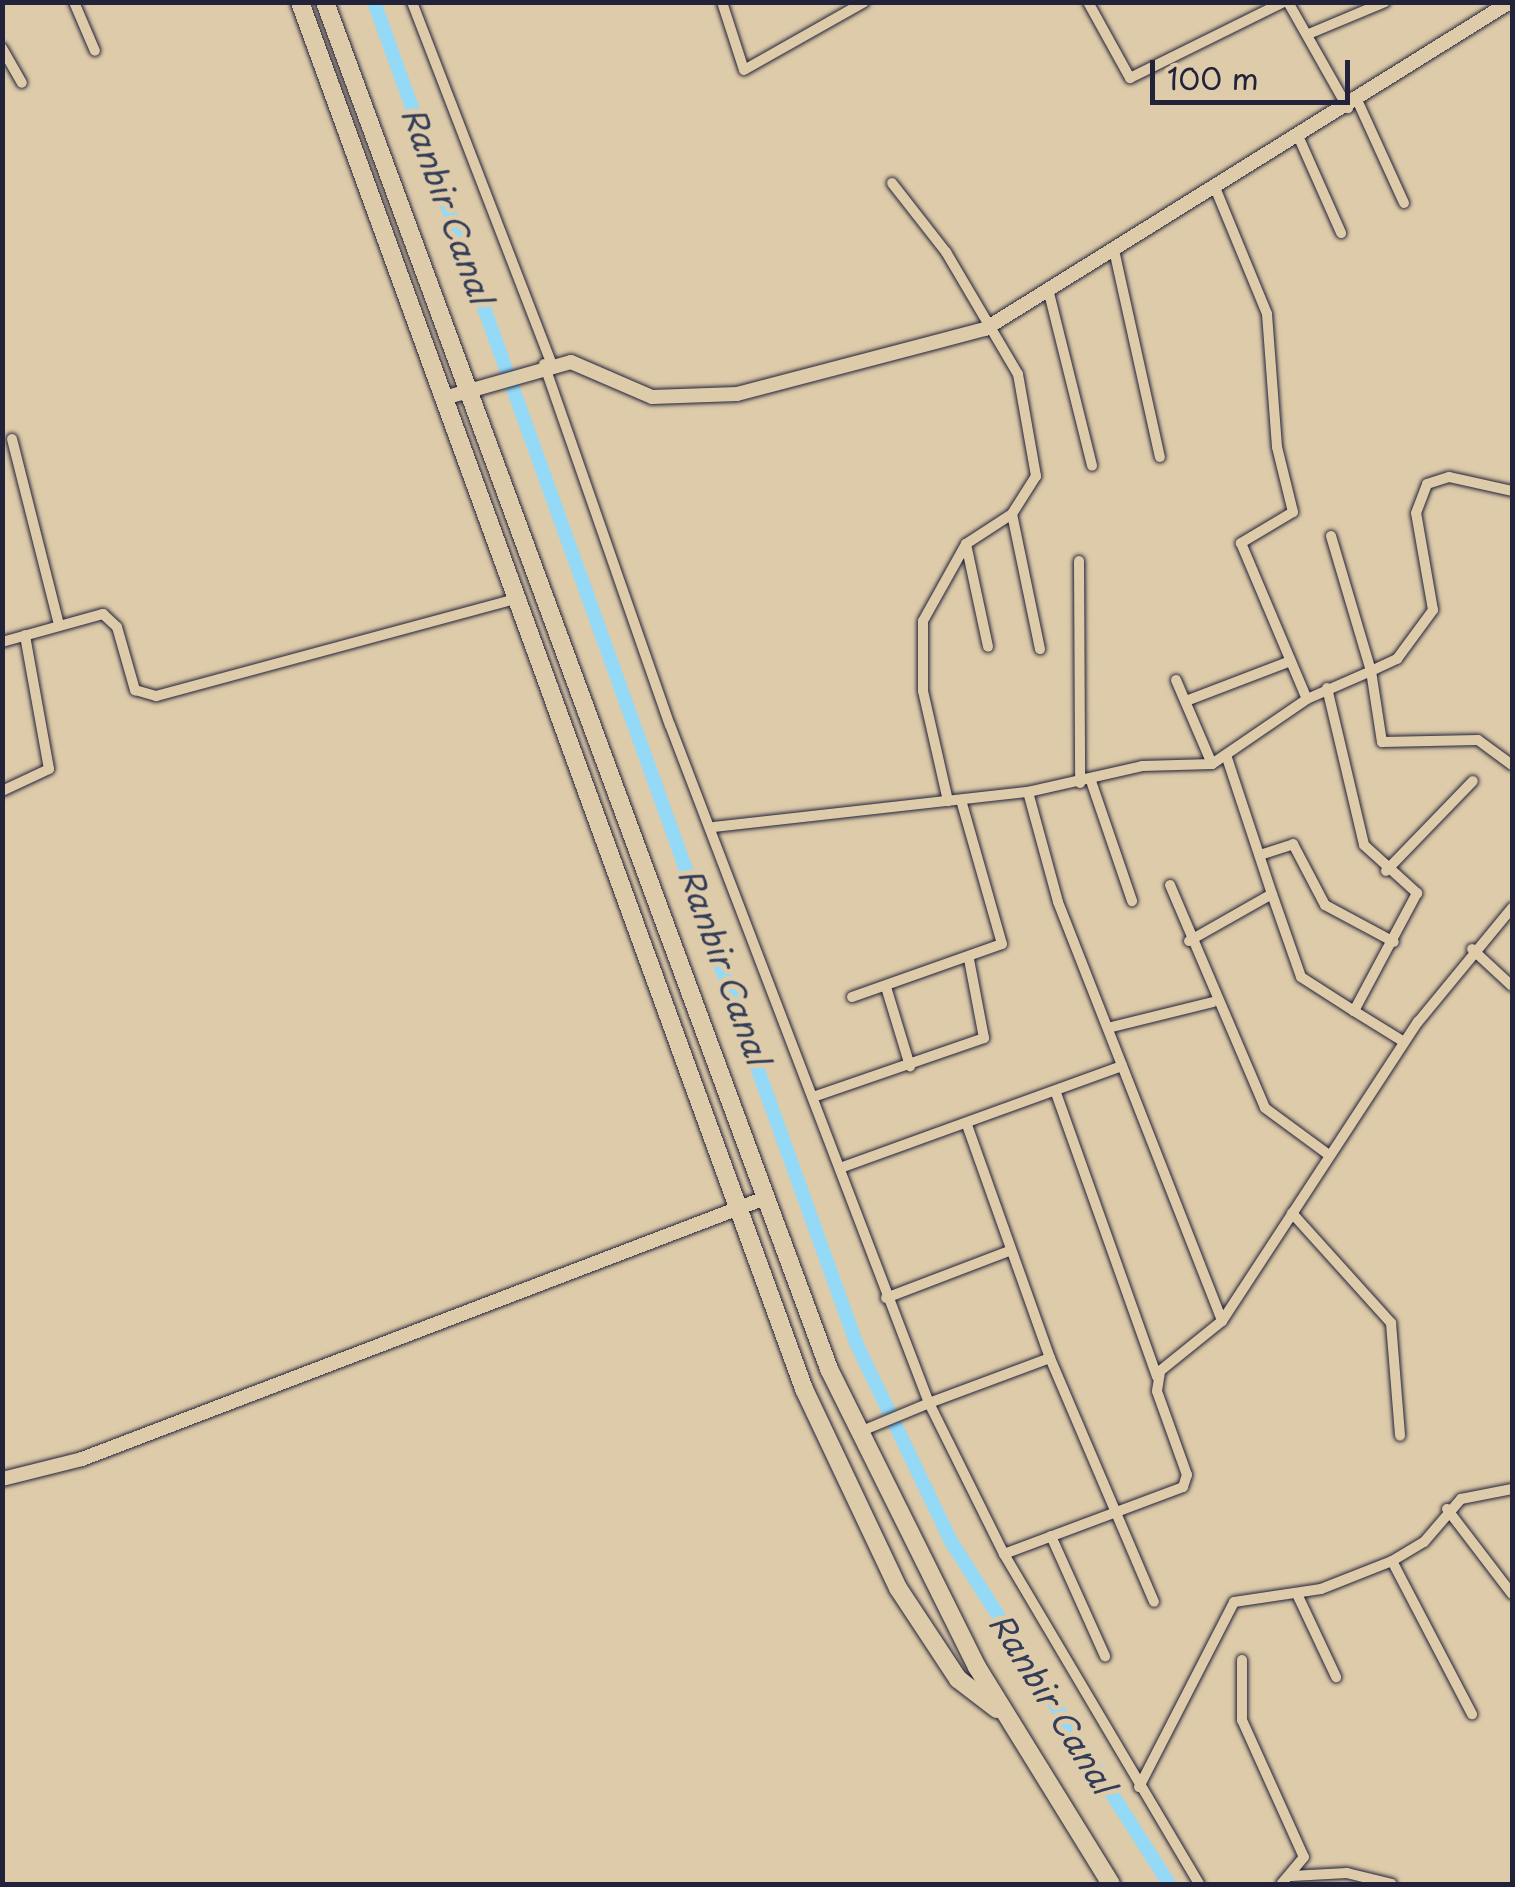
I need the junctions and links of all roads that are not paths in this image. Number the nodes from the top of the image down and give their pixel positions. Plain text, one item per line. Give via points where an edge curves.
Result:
1 (74, 2) edge
2 (300, 2) edge
3 (325, 2) edge
4 (412, 2) edge
5 (722, 2) edge
6 (864, 2) edge
7 (1088, 2) edge
8 (1286, 2) edge
9 (1384, 2) edge
10 (1510, 2) edge
11 (1311, 33) junction
12 (2, 48) edge
13 (96, 51) dead end
14 (22, 83) dead end
15 (1353, 105) junction
16 (1299, 138) junction
17 (892, 183) dead end
18 (1216, 190) junction
19 (1404, 203) dead end
20 (1340, 233) dead end
21 (1114, 250) junction
22 (1048, 290) junction
23 (985, 328) junction
24 (548, 364) junction
25 (463, 390) junction
26 (444, 398) junction
27 (12, 439) dead end
28 (1160, 457) dead end
29 (1092, 466) dead end
30 (1512, 492) edge
31 (1012, 514) junction
32 (1331, 536) dead end
33 (966, 544) junction
34 (1078, 561) dead end
35 (518, 598) junction
36 (59, 624) junction
37 (25, 635) junction
38 (2, 642) edge
39 (988, 646) dead end
40 (1040, 648) dead end
41 (1292, 661) junction
42 (1371, 671) junction
43 (1176, 680) dead end
44 (1328, 688) junction
45 (1307, 698) junction
46 (1186, 701) junction
47 (1227, 758) junction
48 (1212, 764) junction
49 (1512, 765) edge
50 (1472, 781) dead end
51 (1086, 782) junction
52 (2, 790) edge
53 (1028, 792) junction
54 (960, 800) junction
55 (948, 801) junction
56 (714, 827) junction
57 (1260, 855) junction
58 (1386, 870) junction
59 (1170, 885) dead end
60 (1272, 894) junction
61 (1132, 901) dead end
62 (1512, 908) edge
63 (1189, 941) junction
64 (1394, 942) junction
65 (1472, 948) junction
66 (969, 959) junction
67 (1512, 986) edge
68 (886, 987) junction
69 (852, 996) dead end
70 (1213, 1002) junction
71 (1354, 1011) junction
72 (1108, 1028) junction
73 (1404, 1042) junction
74 (910, 1066) junction
75 (1122, 1066) junction
76 (1056, 1093) junction
77 (812, 1097) junction
78 (966, 1125) junction
79 (1329, 1155) junction
80 (840, 1168) junction
81 (765, 1198) junction
82 (737, 1208) junction
83 (1292, 1213) junction
84 (1009, 1250) junction
85 (886, 1298) junction
86 (1222, 1321) junction
87 (1050, 1358) junction
88 (1156, 1377) junction
89 (929, 1403) junction
90 (857, 1433) junction
91 (1400, 1436) dead end
92 (2, 1478) edge
93 (1512, 1492) edge
94 (1448, 1509) junction
95 (1113, 1516) junction
96 (1052, 1536) junction
97 (1004, 1554) junction
98 (1392, 1561) junction
99 (1297, 1594) junction
100 (1512, 1594) edge
101 (1154, 1602) dead end
102 (1106, 1656) dead end
103 (1242, 1660) dead end
104 (1336, 1677) dead end
105 (1472, 1714) dead end
106 (1009, 1722) junction
107 (1139, 1787) junction
108 (1285, 1880) edge
109 (1111, 1884) edge
110 (1199, 1884) edge
111 (1392, 1884) edge

1 - 13 street
2 - 26 highway
3 - 25 highway
4 - 24 street
5 - 6 street via 744,70
7 - 8 street via 1130,78
8 - 11 street
9 - 11 street
10 - 15 street
11 - 15 street
12 - 14 street
15 - 16 street
15 - 19 street
16 - 18 street
16 - 20 street
17 - 23 street via 946,252
18 - 21 street
18 - 41 street via 1267,314 1278,447 1294,512 1240,544
21 - 22 street
21 - 28 street
22 - 23 street
22 - 29 street
23 - 24 street via 774,386 686,399 652,397 594,366
23 - 31 street via 1018,374 1036,476
24 - 25 street
24 - 56 street
25 - 26 street
25 - 81 highway
26 - 35 highway
27 - 36 street
30 - 42 street via 1449,477 1428,484 1416,513 1433,610 1409,647
31 - 33 street
31 - 40 street
32 - 42 street
33 - 39 street
33 - 55 street via 932,596 919,645
34 - 51 street
35 - 36 street via 156,696 135,690 110,617
35 - 82 highway
36 - 37 street
37 - 38 street
37 - 52 street via 48,769
41 - 45 street
41 - 46 street
42 - 44 street
42 - 49 street via 1382,742 1478,740
43 - 46 street
44 - 45 street
44 - 58 street via 1354,818 1368,854
45 - 47 street
46 - 48 street
47 - 48 street
47 - 57 street
48 - 51 street via 1130,767
50 - 58 street
51 - 53 street
51 - 61 street
53 - 54 street
53 - 72 street via 1053,887
54 - 55 street
54 - 66 street via 1004,939
55 - 56 street
56 - 77 street
57 - 60 street
57 - 64 street via 1293,844 1325,905
58 - 64 street via 1418,898
59 - 63 street
60 - 63 street
60 - 71 street via 1302,978
62 - 65 street
63 - 70 street
64 - 71 street
65 - 67 street
65 - 73 street
66 - 68 street
66 - 74 street via 986,1035
68 - 69 street
68 - 74 street
70 - 72 street
70 - 79 street via 1265,1108
71 - 73 street
72 - 75 street
73 - 79 street
74 - 77 street
75 - 76 street
75 - 86 street
76 - 78 street
76 - 88 street
77 - 80 street
78 - 80 street
78 - 84 street
79 - 83 street
80 - 85 street
81 - 82 street
81 - 90 highway
82 - 92 street via 82,1459
82 - 106 highway via 804,1389 898,1588 958,1678
83 - 86 street
83 - 91 street via 1341,1258 1396,1334
84 - 85 street
84 - 87 street
85 - 89 street
86 - 88 street
87 - 89 street
87 - 95 street
88 - 95 street via 1187,1479
89 - 90 street
89 - 97 street
90 - 106 highway
93 - 94 street via 1468,1496
94 - 98 street via 1424,1542
94 - 100 street
95 - 96 street
95 - 101 street
96 - 97 street
96 - 102 street
97 - 107 street
98 - 99 street
98 - 105 street
99 - 104 street
99 - 107 street via 1242,1598 1226,1612
103 - 108 street via 1242,1720 1304,1857
106 - 109 highway
107 - 110 street
108 - 111 street via 1347,1873

